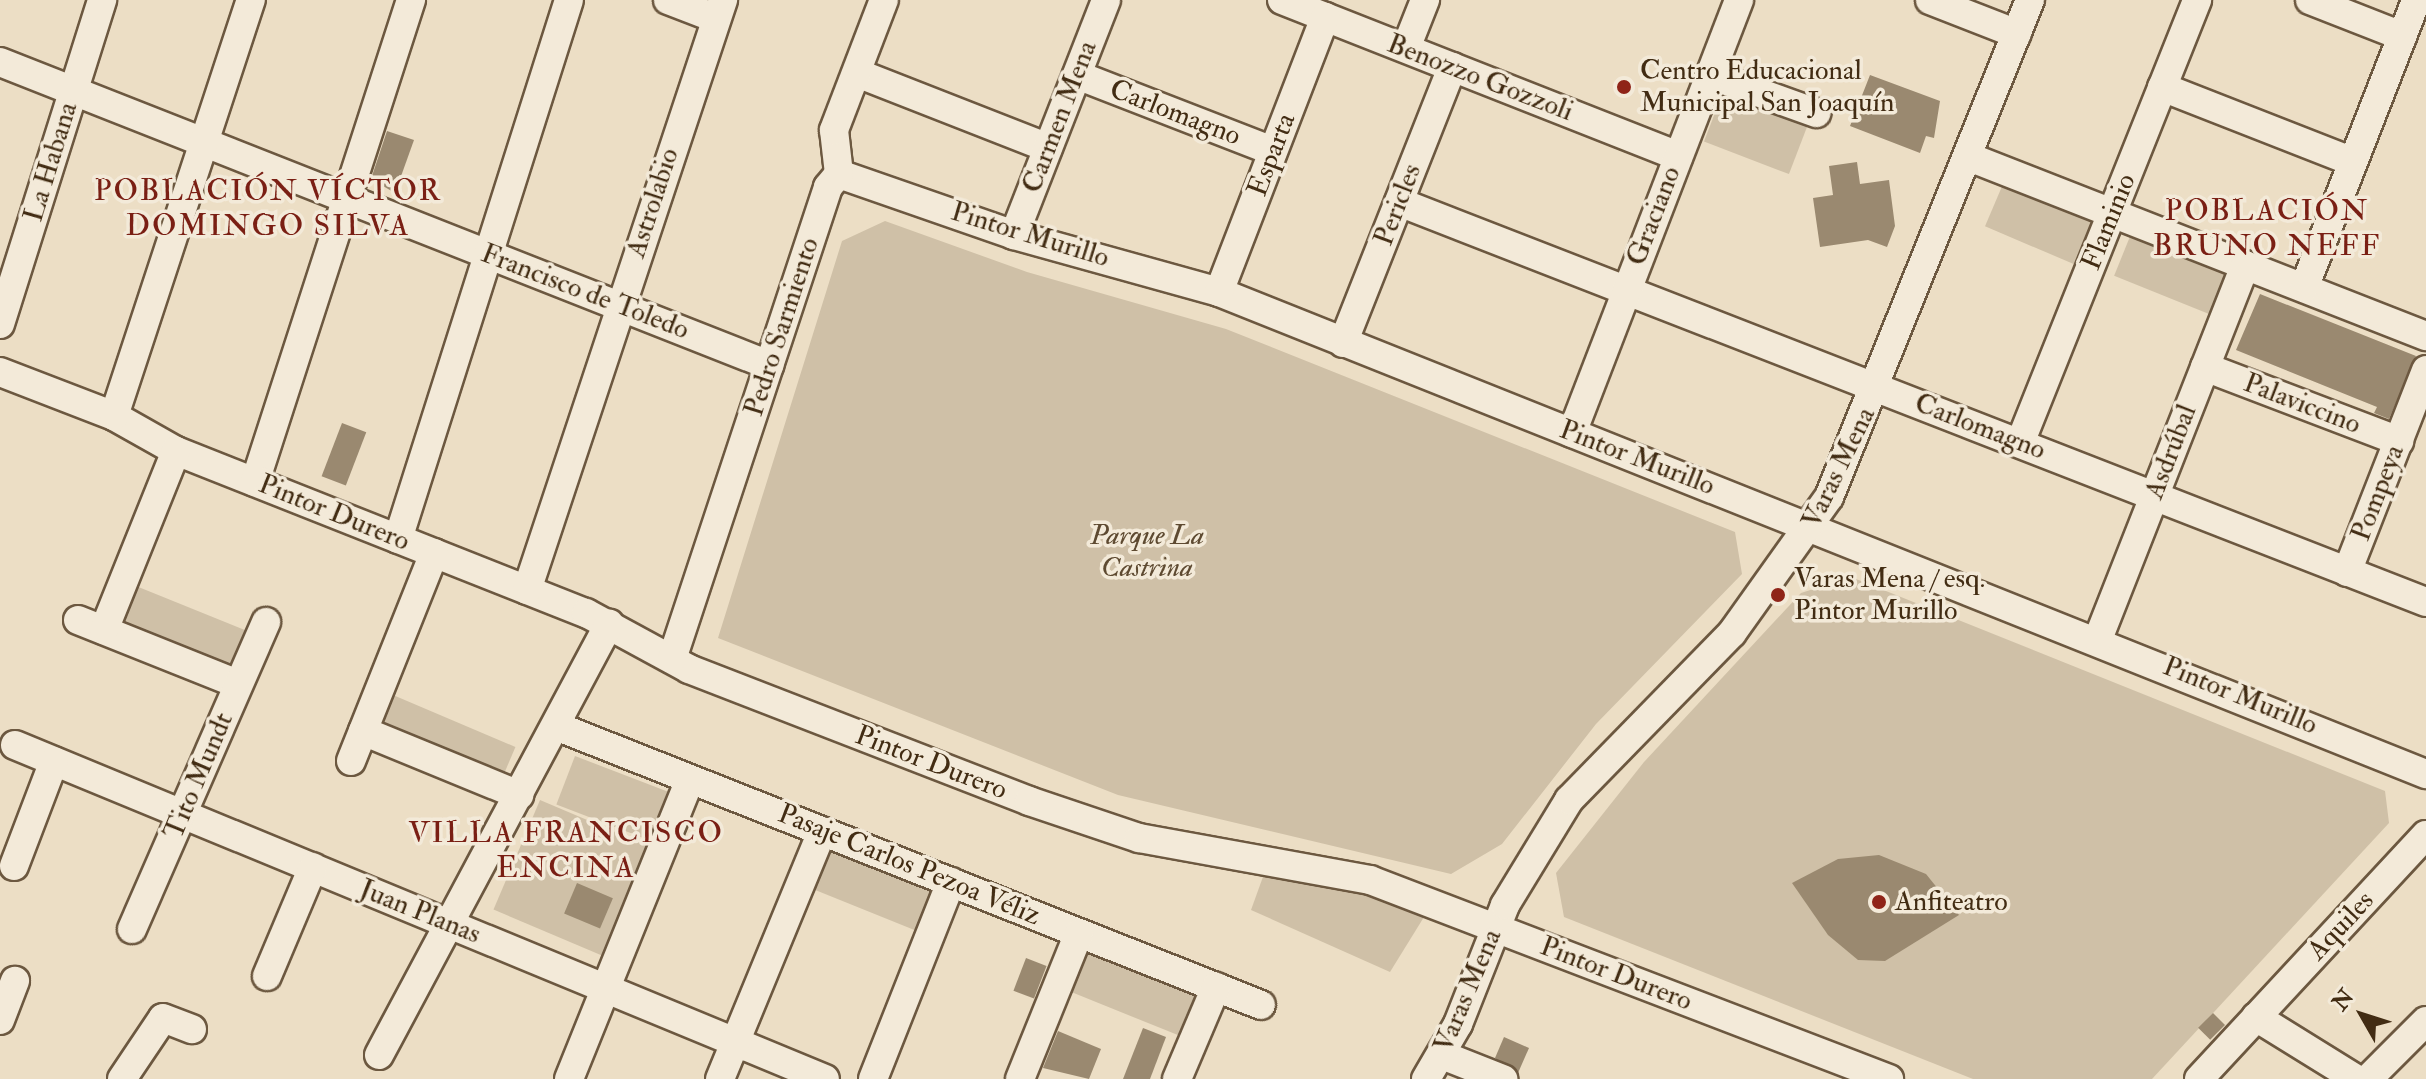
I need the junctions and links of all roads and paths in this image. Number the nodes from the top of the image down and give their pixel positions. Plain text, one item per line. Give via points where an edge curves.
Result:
1 (102, 0) edge
2 (251, 0) edge
3 (411, 0) edge
4 (569, 0) edge
5 (668, 0) edge
6 (884, 0) edge
7 (1282, 0) edge
8 (1425, 0) edge
9 (1739, 0) edge
10 (1930, 0) edge
11 (2030, 0) edge
12 (2197, 0) edge
13 (2310, 0) edge
14 (2416, 0) edge
15 (1097, 3) edge
16 (719, 9) edge
17 (1325, 17) junction
18 (2017, 34) junction
19 (2402, 36) junction
20 (1406, 48) junction
21 (0, 62) edge
22 (1452, 67) junction
23 (857, 73) junction
24 (1077, 75) junction
25 (1710, 75) junction
26 (2162, 87) junction
27 (73, 91) junction
28 (1816, 113) dead end
29 (205, 143) junction
30 (1048, 148) junction
31 (1273, 151) junction
32 (1678, 156) junction
33 (1969, 157) junction
34 (2353, 162) junction
35 (839, 174) junction
36 (347, 198) junction
37 (1399, 202) junction
38 (2112, 213) junction
39 (1014, 235) junction
40 (490, 255) junction
41 (2245, 265) junction
42 (1627, 287) junction
43 (2304, 288) junction
44 (1219, 292) junction
45 (621, 306) junction
46 (0, 324) edge
47 (2426, 336) edge
48 (1343, 343) junction
49 (769, 365) junction
50 (2205, 367) junction
51 (2426, 370) edge
52 (0, 372) edge
53 (1878, 388) junction
54 (114, 416) junction
55 (1572, 433) junction
56 (2399, 441) junction
57 (2020, 443) junction
58 (172, 461) junction
59 (255, 482) junction
60 (2154, 496) junction
61 (1813, 527) junction
62 (398, 539) junction
63 (434, 553) junction
64 (2347, 572) junction
65 (527, 590) junction
66 (2426, 602) edge
67 (266, 622) dead end
68 (609, 624) junction
69 (2098, 639) junction
70 (672, 659) junction
71 (238, 684) junction
72 (556, 726) junction
73 (363, 731) junction
74 (15, 745) dead end
75 (54, 761) junction
76 (351, 761) dead end
77 (2426, 774) edge
78 (690, 779) junction
79 (519, 795) junction
80 (181, 813) junction
81 (822, 831) junction
82 (2426, 835) edge
83 (14, 866) dead end
84 (313, 867) junction
85 (951, 882) junction
86 (450, 924) junction
87 (1494, 928) junction
88 (132, 929) dead end
89 (1079, 933) junction
90 (267, 976) dead end
91 (15, 981) dead end
92 (1216, 987) junction
93 (606, 988) junction
94 (1261, 1005) dead end
95 (2256, 1017) junction
96 (0, 1020) edge
97 (2426, 1021) edge
98 (192, 1029) dead end
99 (735, 1042) junction
100 (379, 1055) dead end
101 (1442, 1055) junction
102 (122, 1079) edge
103 (569, 1079) edge
104 (720, 1079) edge
105 (825, 1079) edge
106 (873, 1079) edge
107 (1020, 1079) edge
108 (1177, 1079) edge
109 (1426, 1079) edge
110 (1503, 1079) edge
111 (1889, 1079) edge
112 (2199, 1079) edge
113 (2356, 1079) edge
114 (2368, 1079) edge

1 - 27 street, La Habana
2 - 29 street
3 - 36 street
4 - 40 street
5 - 16 street
6 - 23 street, Pedro Sarmiento
7 - 17 street, Benozzo Gozzoli
8 - 20 street
9 - 25 street, Graciano
10 - 18 street
11 - 18 street, Varas Mena
12 - 26 street, Flaminio
13 - 19 street
14 - 19 street
15 - 24 street, Carmen Mena
16 - 45 street, Astrolabio
17 - 20 street, Benozzo Gozzoli
17 - 31 street, Esparta
18 - 33 street, Varas Mena
19 - 34 street
20 - 22 street, Benozzo Gozzoli
21 - 27 street, Francisco de Toledo
22 - 32 street, Benozzo Gozzoli
22 - 37 street, Pericles
23 - 30 street
23 - 35 street, Pedro Sarmiento via 832,140
24 - 30 street, Carmen Mena
24 - 31 street, Carlomagno
25 - 28 street
25 - 32 street, Graciano
26 - 34 street
26 - 38 street, Flaminio
27 - 29 street, Francisco de Toledo
27 - 46 street, La Habana
29 - 36 street, Francisco de Toledo
29 - 54 street
30 - 39 street, Carmen Mena
31 - 44 street, Esparta
32 - 42 street, Graciano
33 - 38 street
33 - 53 street, Varas Mena
34 - 43 street
35 - 39 street, Pintor Murillo
35 - 49 street, Pedro Sarmiento
36 - 40 street, Francisco de Toledo
36 - 59 street
37 - 42 street, Carlomagno
37 - 48 street, Pericles
38 - 41 street
38 - 57 street, Flaminio
39 - 44 street, Pintor Murillo
40 - 45 street, Francisco de Toledo
40 - 62 street
41 - 43 street
41 - 50 street, Asdrúbal
42 - 53 street, Carlomagno
42 - 55 street, Graciano
43 - 47 street
44 - 48 street, Pintor Murillo
45 - 49 street, Francisco de Toledo
45 - 65 street, Astrolabio
48 - 55 street, Pintor Murillo
49 - 70 street, Pedro Sarmiento
50 - 56 street, Palaviccino
50 - 60 street, Asdrúbal
51 - 56 street, Pompeya
52 - 54 street, Pintor Durero
53 - 57 street, Carlomagno
53 - 61 street, Varas Mena
54 - 58 street, Pintor Durero
55 - 61 street, Pintor Murillo
56 - 64 street, Pompeya
57 - 60 street, Carlomagno
58 - 59 street, Pintor Durero
58 - 71 street via 91,625
59 - 62 street, Pintor Durero
60 - 64 street, Carlomagno
60 - 69 street, Asdrúbal
61 - 69 street, Pintor Murillo
61 - 87 street, Varas Mena via 1732,633 1582,783
62 - 63 street, Pintor Durero
63 - 65 street, Pintor Durero
63 - 73 street
64 - 66 street, Carlomagno
65 - 68 street, Pintor Durero
67 - 71 street, Tito Mundt
68 - 70 street, Pintor Durero
68 - 72 street
69 - 77 street, Pintor Murillo
70 - 87 street, Pintor Durero via 1112,831 1350,874
71 - 80 street, Tito Mundt
72 - 78 street, Pasaje Carlos Pezoa Véliz
72 - 79 street
73 - 76 street
73 - 79 street
74 - 75 street, Juan Planas
75 - 80 street, Juan Planas
75 - 83 street
78 - 81 street, Pasaje Carlos Pezoa Véliz
78 - 93 street
79 - 86 street
80 - 84 street, Juan Planas
80 - 88 street, Tito Mundt
81 - 85 street, Pasaje Carlos Pezoa Véliz
81 - 99 street
82 - 95 street, Aquiles
84 - 86 street, Juan Planas
84 - 90 street
85 - 89 street, Pasaje Carlos Pezoa Véliz
85 - 106 street
86 - 93 street, Juan Planas
86 - 100 street
87 - 101 street, Varas Mena
87 - 111 street, Pintor Durero
89 - 92 street, Pasaje Carlos Pezoa Véliz
89 - 107 street
91 - 96 street
92 - 94 street, Pasaje Carlos Pezoa Véliz
92 - 108 street
93 - 99 street, Juan Planas
93 - 103 street
95 - 112 street
95 - 113 street
97 - 114 street
98 - 102 street via 163,1018
99 - 104 street
99 - 105 street, Juan Planas
101 - 109 street, Varas Mena
101 - 110 street

